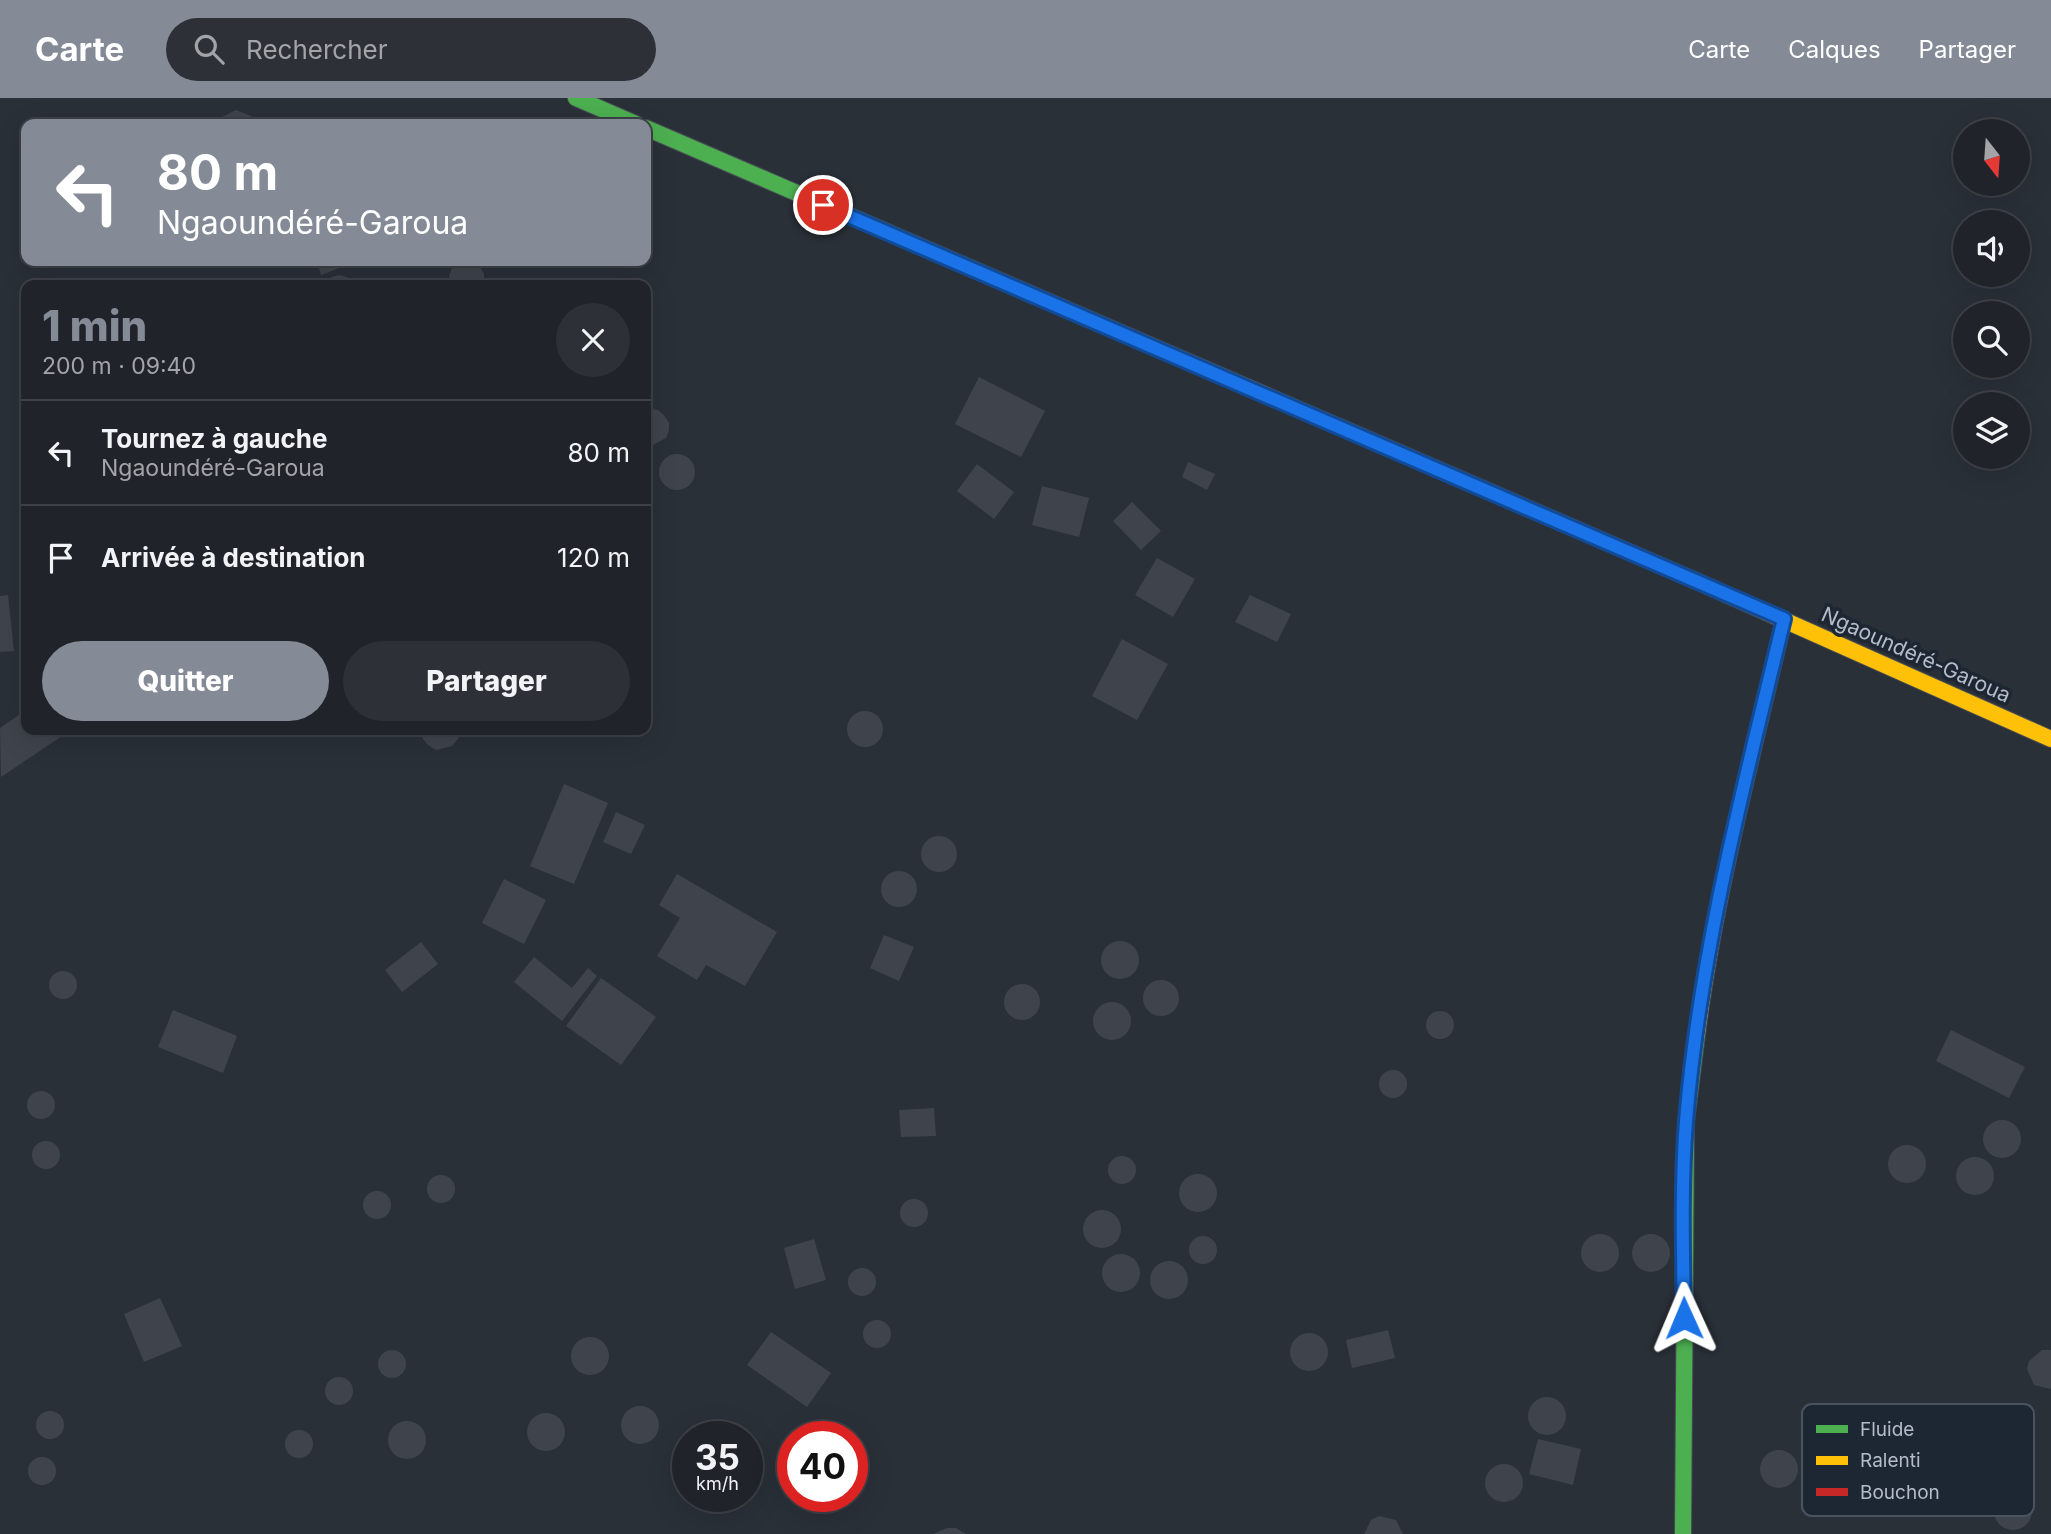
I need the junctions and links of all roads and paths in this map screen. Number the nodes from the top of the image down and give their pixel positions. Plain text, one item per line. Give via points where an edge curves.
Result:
1 (576, 98) edge
2 (624, 119) edge
3 (651, 130) edge
4 (1784, 619) junction
5 (2051, 738) edge
6 (1683, 1534) edge

1 - 2 main road
3 - 4 main road, Ngaoundéré-Garoua
4 - 5 main road, Ngaoundéré-Garoua
4 - 6 main road via 1728,856 1702,995 1686,1122

